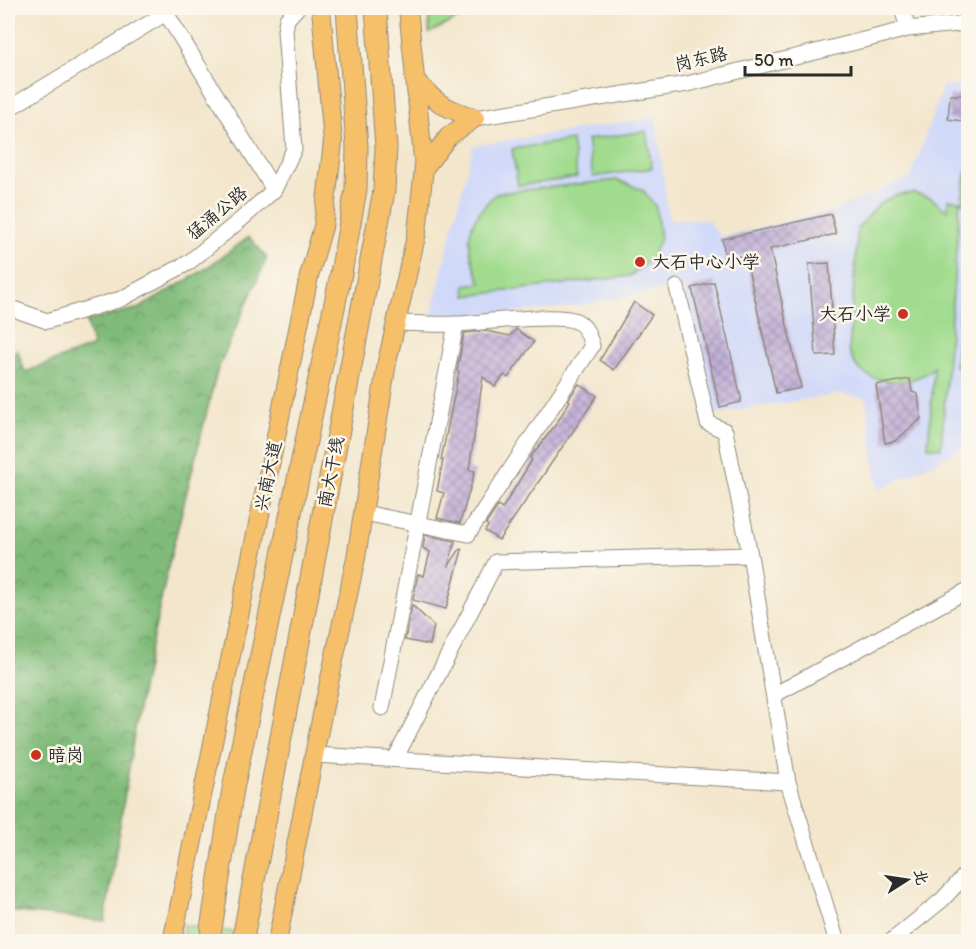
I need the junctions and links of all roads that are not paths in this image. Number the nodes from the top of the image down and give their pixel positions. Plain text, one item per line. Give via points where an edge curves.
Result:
1 (297, 8) edge
2 (321, 8) edge
3 (334, 8) edge
4 (347, 8) edge
5 (376, 8) edge
6 (390, 8) edge
7 (408, 8) edge
8 (902, 8) edge
9 (969, 23) edge
10 (908, 29) junction
11 (379, 61) junction
12 (352, 64) junction
13 (414, 78) junction
14 (8, 109) edge
15 (475, 118) junction
16 (424, 168) junction
17 (274, 190) junction
18 (678, 288) dead end
19 (8, 307) edge
20 (397, 323) junction
21 (456, 324) junction
22 (364, 513) junction
23 (418, 523) junction
24 (750, 555) junction
25 (969, 590) edge
26 (774, 695) junction
27 (382, 708) dead end
28 (315, 755) junction
29 (395, 759) junction
30 (788, 782) junction
31 (969, 872) edge
32 (211, 929) dead end
33 (244, 933) dead end
34 (174, 937) edge
35 (277, 941) edge
36 (837, 942) edge
37 (890, 942) edge

1 - 17 street, 猛涌公路 via 287,19 285,31 294,149
2 - 34 main road, 兴南大道 via 333,142 323,227 309,276
3 - 12 highway
4 - 12 highway, 南大干线
5 - 11 highway, 南大干线
6 - 11 highway
7 - 13 main road
8 - 10 street
9 - 10 street, 岗东路
10 - 15 street, 岗东路 via 687,84
11 - 33 highway, 南大干线 via 386,147 384,191
12 - 32 highway, 南大干线 via 356,189 233,789
13 - 15 main road via 431,98
13 - 16 main road
14 - 17 street via 166,13
15 - 16 main road via 449,136
16 - 20 main road via 417,232
17 - 19 street, 猛涌公路 via 188,263 121,299 47,321
18 - 24 street via 708,423 725,431
20 - 21 street
20 - 22 main road via 382,390
21 - 23 street
21 - 23 street via 577,321 588,332 592,346 468,534
22 - 23 street
22 - 28 main road
23 - 27 street
24 - 26 street
24 - 29 street via 496,561
25 - 26 street
26 - 30 street
28 - 29 street
28 - 35 main road
29 - 30 street
30 - 36 street
31 - 37 street via 942,900

